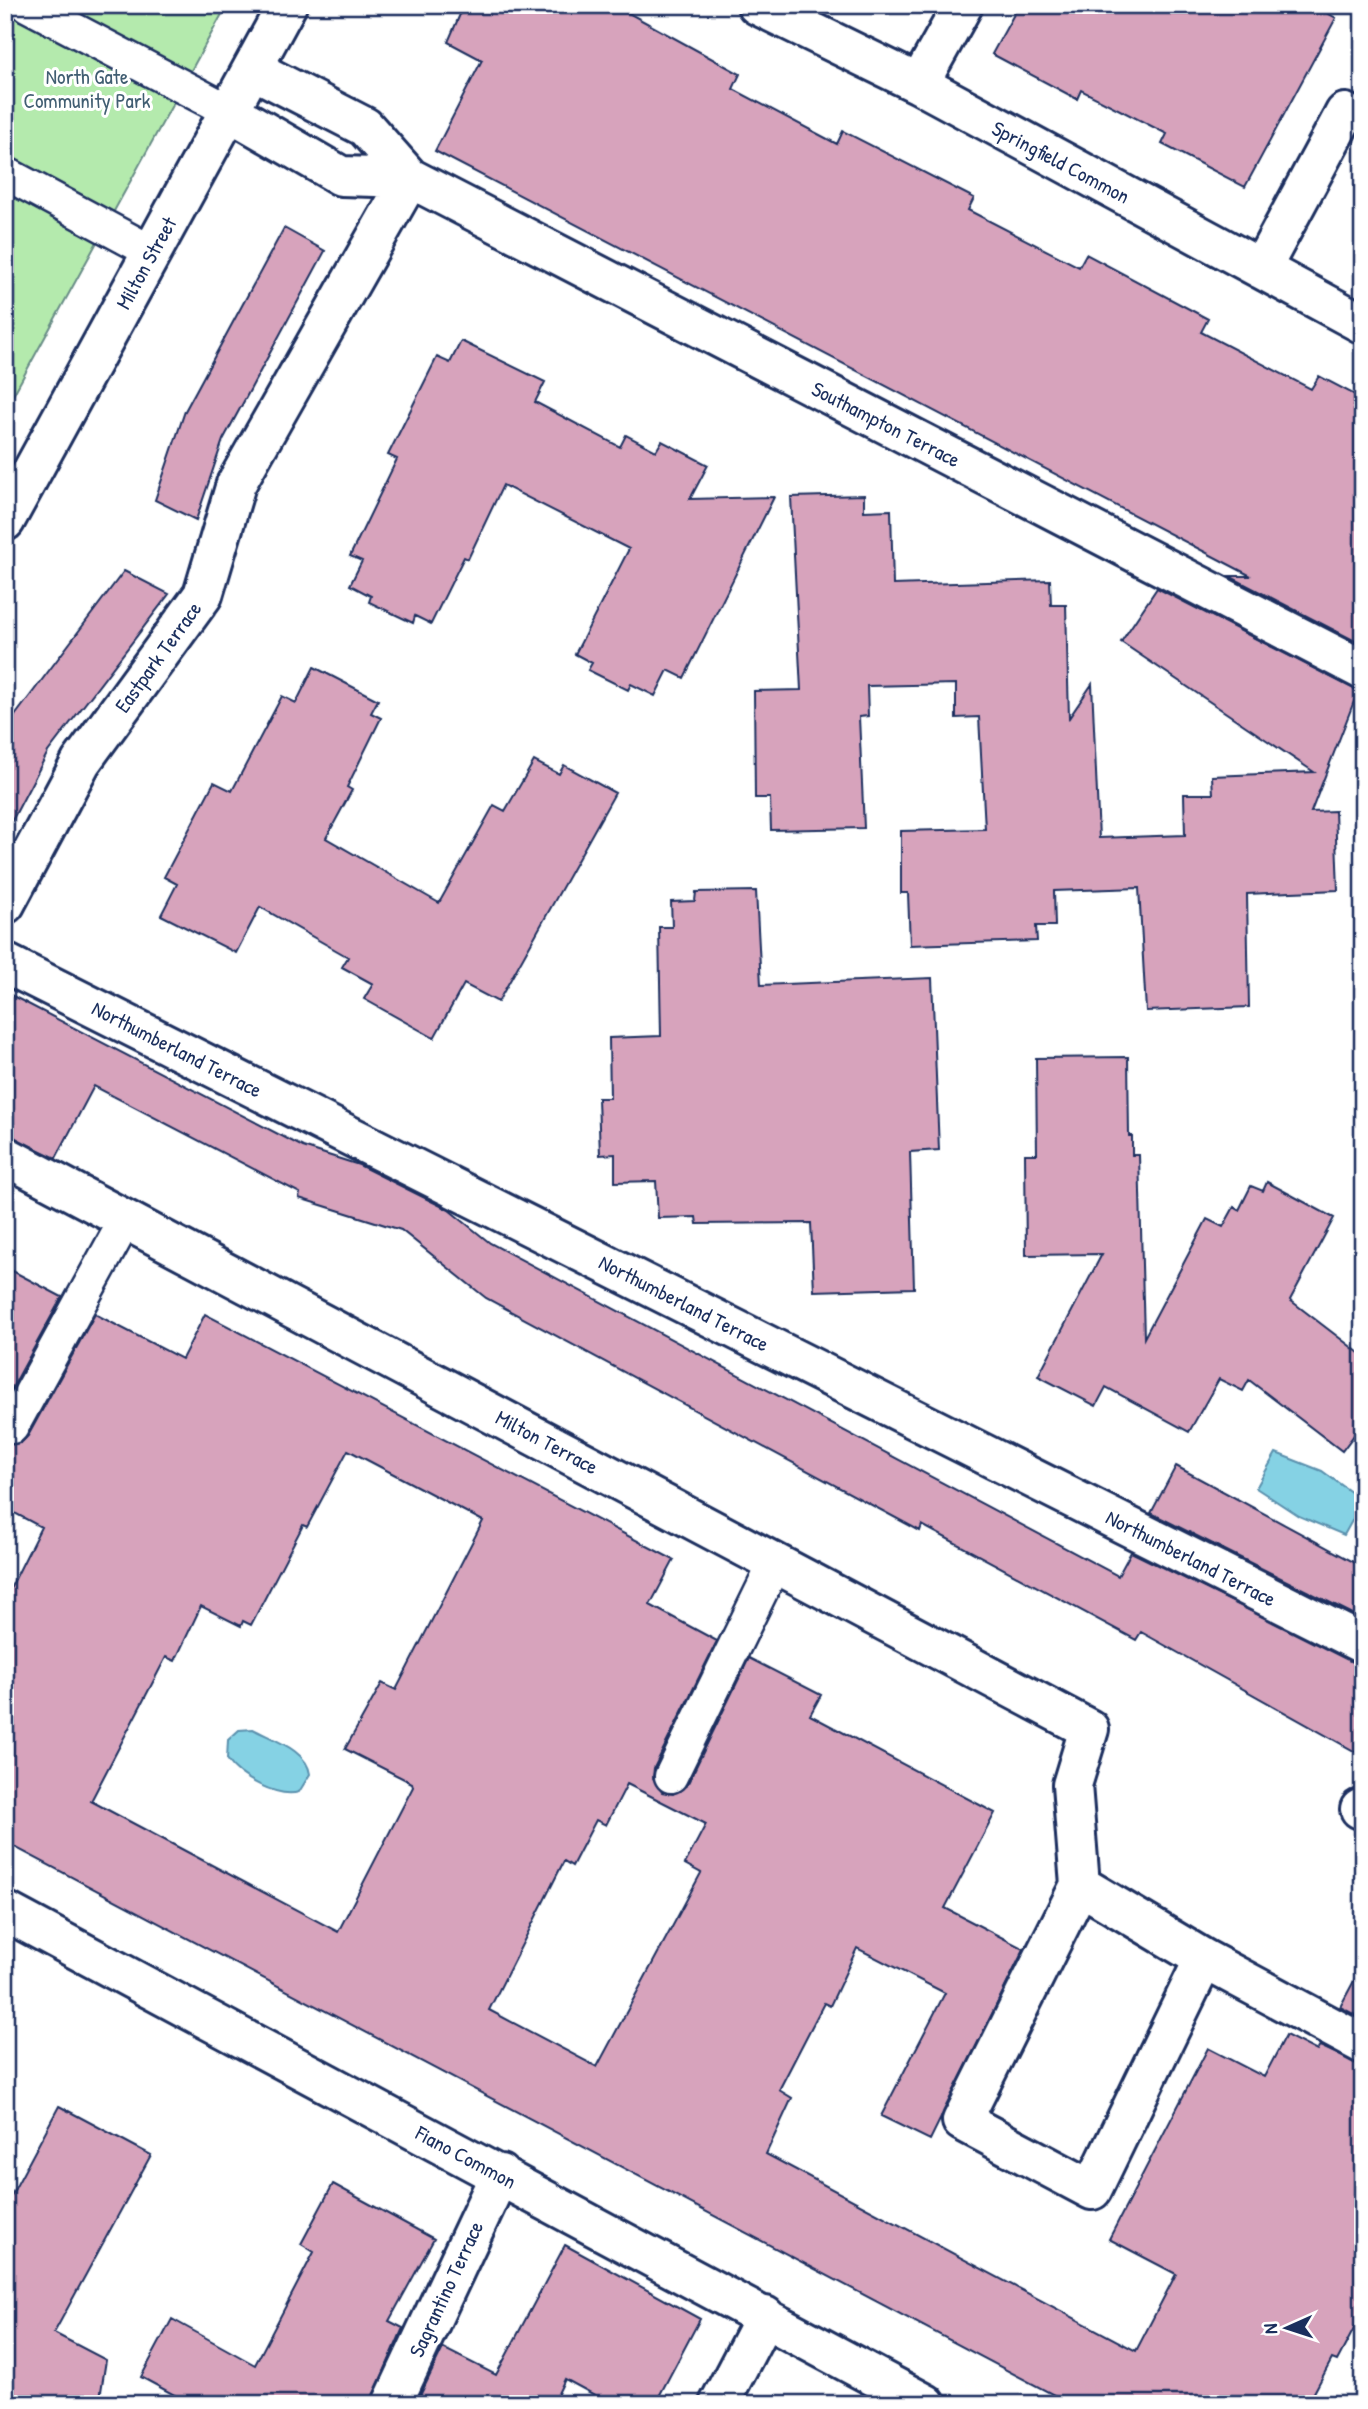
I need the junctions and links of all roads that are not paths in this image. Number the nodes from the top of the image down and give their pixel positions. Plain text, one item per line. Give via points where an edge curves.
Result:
1 (27, 5) edge
2 (288, 5) edge
3 (757, 5) edge
4 (963, 5) edge
5 (252, 69) junction
6 (919, 85) junction
7 (229, 111) junction
8 (1345, 113) dead end
9 (5, 173) edge
10 (410, 178) junction
11 (152, 252) junction
12 (1261, 270) junction
13 (1363, 324) edge
14 (5, 521) edge
15 (1363, 670) edge
16 (5, 904) edge
17 (5, 963) edge
18 (5, 1156) edge
19 (126, 1219) junction
20 (12, 1427) dead end
21 (775, 1563) junction
22 (1363, 1644) edge
23 (671, 1776) dead end
24 (1080, 1885) junction
25 (5, 1911) edge
26 (1204, 1959) junction
27 (1363, 2044) edge
28 (500, 2175) junction
29 (765, 2316) junction
30 (391, 2404) edge
31 (719, 2404) edge
32 (926, 2404) edge

1 - 7 lane
2 - 5 street, Milton Street
3 - 6 street, Springfield Common
4 - 6 street
5 - 7 street, Milton Street
5 - 10 street, Southampton Terrace via 365,127
6 - 12 street, Springfield Common
7 - 10 street, Southampton Terrace via 341,176
7 - 11 street, Milton Street
8 - 12 street
9 - 11 lane
10 - 15 street, Southampton Terrace
10 - 16 street, Eastpark Terrace via 236,484 203,595 80,762
11 - 14 street, Milton Street
12 - 13 street, Springfield Common
17 - 22 street, Northumberland Terrace
18 - 19 street, Milton Terrace
19 - 20 lane
19 - 21 street, Milton Terrace
21 - 23 lane
21 - 24 street, Milton Terrace via 1089,1729 1072,1785
24 - 26 street
24 - 26 street via 962,2121 1092,2190
25 - 28 street, Fiano Common
26 - 27 street
28 - 29 street, Fiano Common
28 - 30 street, Sagrantino Terrace
29 - 31 street
29 - 32 street, Fiano Common

